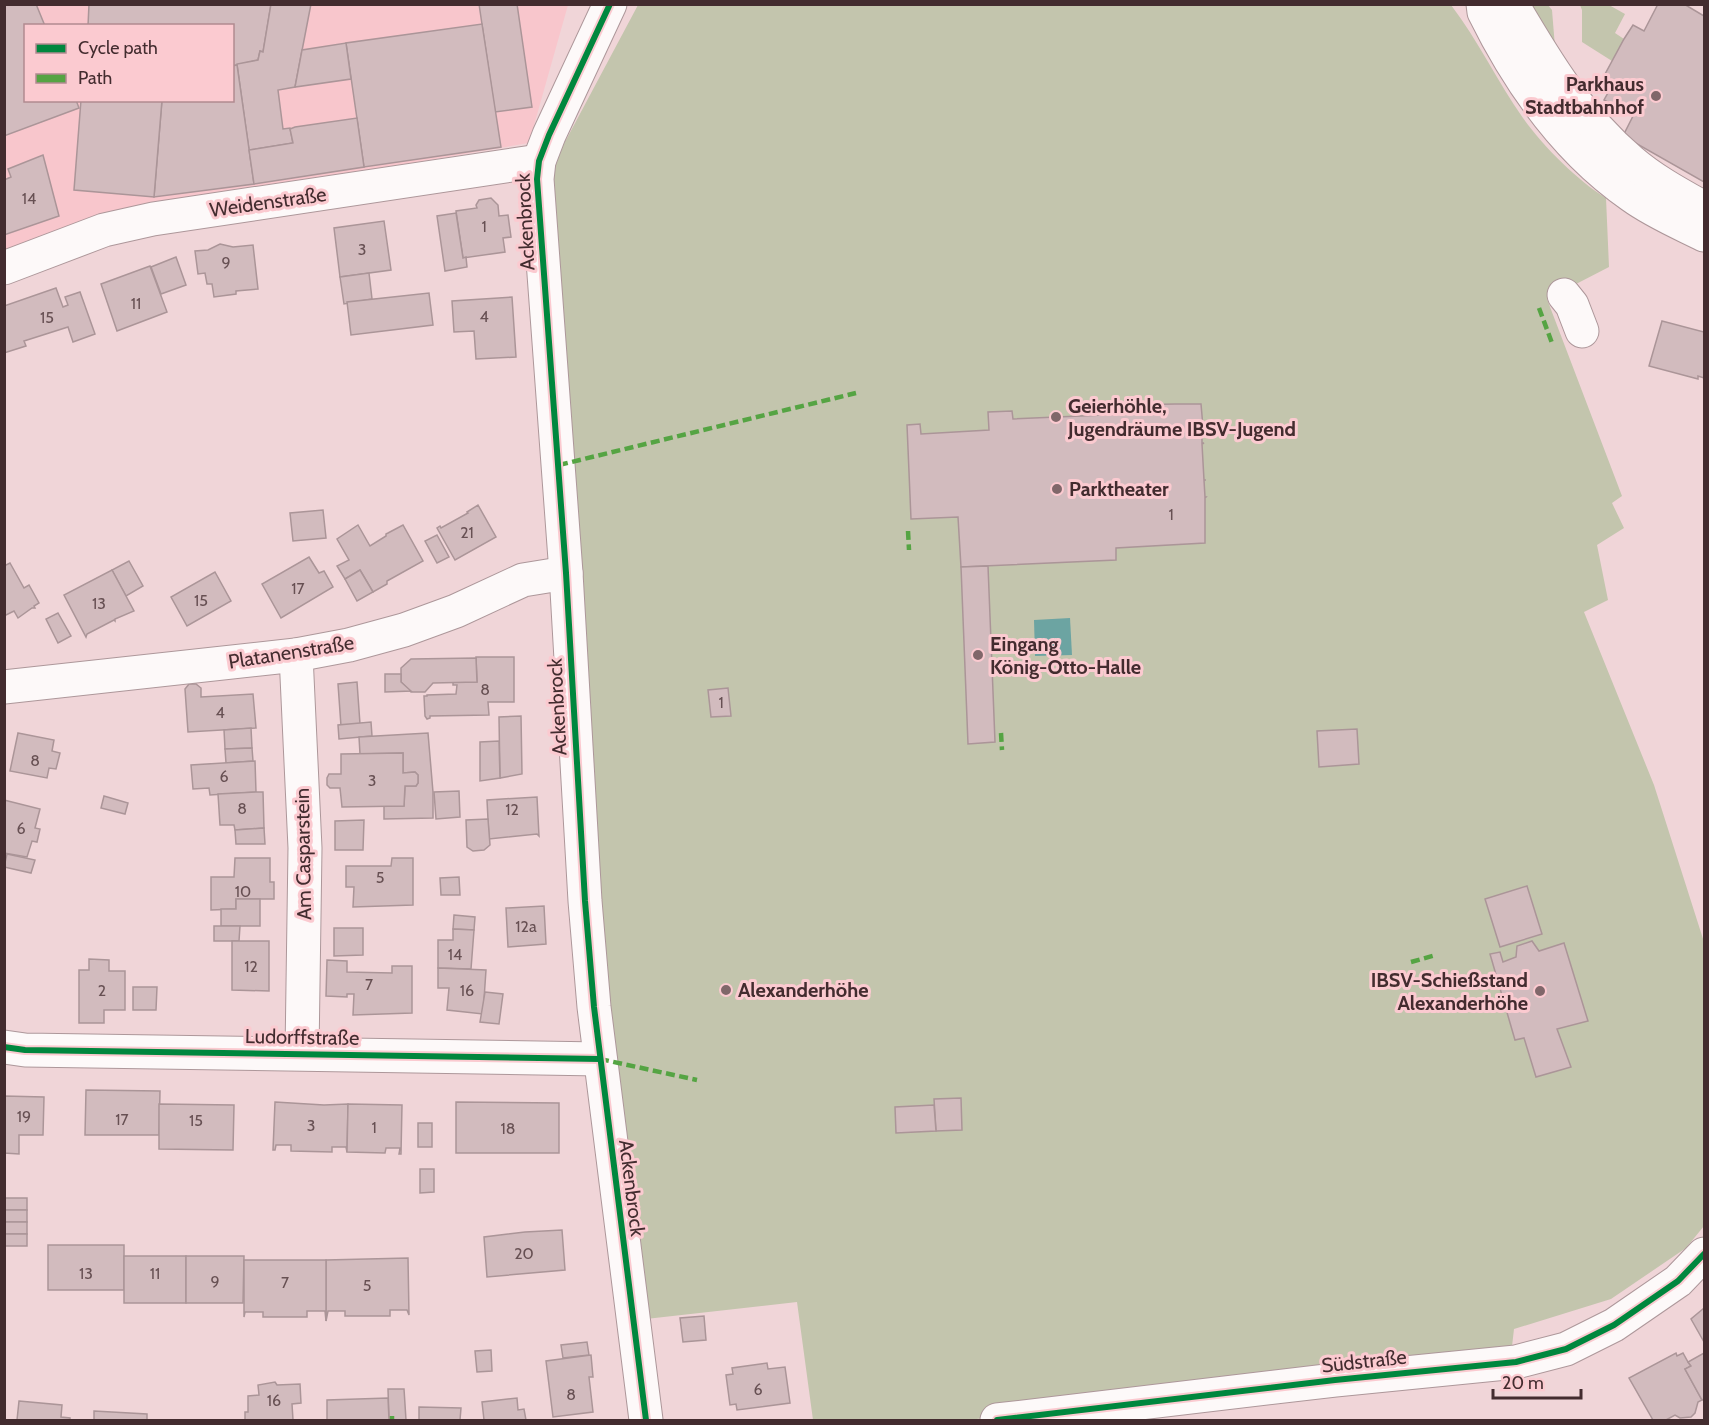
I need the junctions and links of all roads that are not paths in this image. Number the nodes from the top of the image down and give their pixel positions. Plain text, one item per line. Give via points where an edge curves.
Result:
1 (610, 4) edge
2 (1483, 4) edge
3 (1512, 4) edge
4 (539, 161) junction
5 (1704, 208) edge
6 (1704, 235) edge
7 (4, 268) edge
8 (1564, 296) dead end
9 (1582, 332) dead end
10 (567, 573) junction
11 (296, 655) junction
12 (4, 687) edge
13 (4, 1047) edge
14 (302, 1053) junction
15 (600, 1059) junction
16 (1704, 1254) edge
17 (646, 1420) edge
18 (997, 1420) edge

1 - 4 street, Ackenbrock
2 - 6 street via 1511,61 1550,118 1578,150 1634,198
3 - 5 street via 1571,99 1600,133 1653,178
4 - 7 street, Weidenstraße via 153,219 104,230
4 - 10 street, Ackenbrock via 541,244
8 - 9 street via 1572,305
10 - 11 street, Platanenstraße via 523,580 404,630
10 - 15 street, Ackenbrock via 585,901
11 - 12 street, Platanenstraße
11 - 14 street, Am Casparstein via 305,848
13 - 14 street, Ludorffstraße
14 - 15 street, Ludorffstraße
15 - 17 street, Ackenbrock
16 - 18 street, Südstraße via 1678,1281 1614,1325 1566,1349 1516,1362

